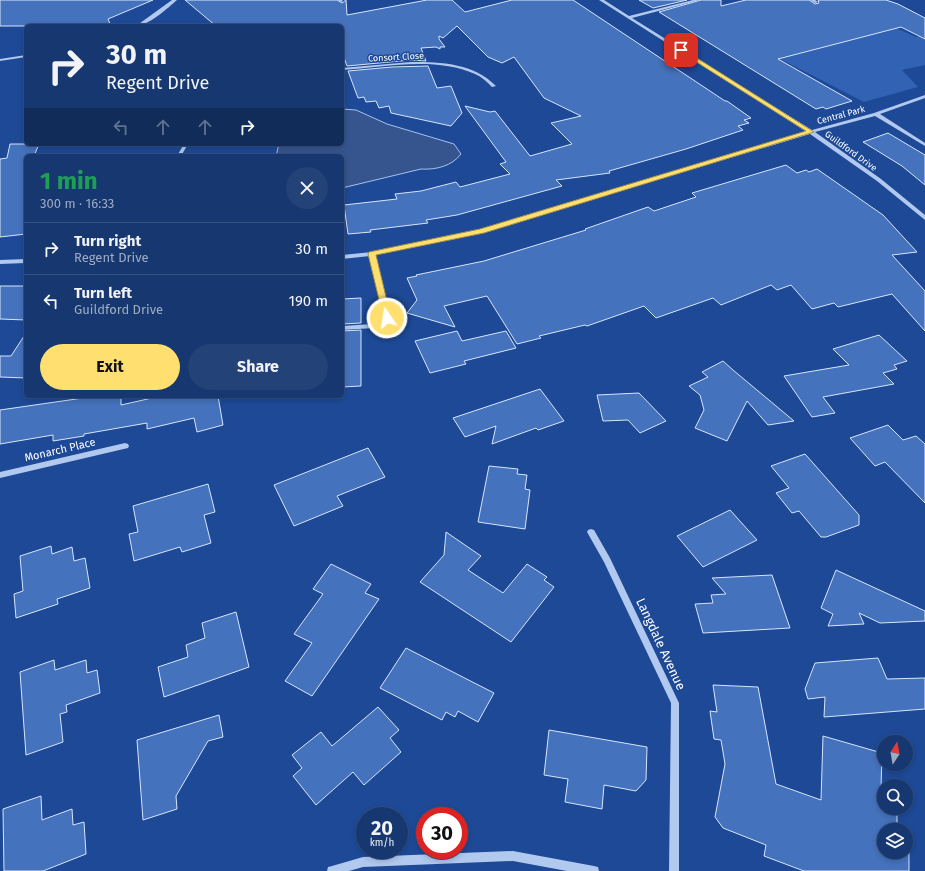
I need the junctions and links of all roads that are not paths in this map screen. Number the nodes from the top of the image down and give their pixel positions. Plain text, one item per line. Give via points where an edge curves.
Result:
1 (175, 0) edge
2 (601, 0) edge
3 (698, 0) edge
4 (630, 17) junction
5 (143, 24) edge
6 (24, 56) edge
7 (0, 60) edge
8 (344, 69) edge
9 (494, 86) dead end
10 (925, 96) edge
11 (876, 114) junction
12 (811, 132) junction
13 (925, 146) edge
14 (925, 218) edge
15 (372, 254) junction
16 (344, 257) edge
17 (24, 260) edge
18 (0, 262) edge
19 (344, 328) edge
20 (125, 446) dead end
21 (0, 475) edge
22 (591, 532) dead end
23 (332, 871) edge
24 (594, 871) edge
25 (674, 871) edge

1 - 5 street
2 - 4 street, Guildford Drive
3 - 4 street
4 - 12 street, Guildford Drive
6 - 7 street
8 - 9 street, Consort Close via 425,63 457,66 478,73
10 - 11 street, Central Park
11 - 12 street, Central Park
11 - 13 street, Central Park
12 - 14 street, Guildford Drive via 878,180
12 - 15 street, Central Park via 482,231
15 - 16 street, Central Park
15 - 19 street via 387,318 374,326
17 - 18 street
20 - 21 street, Monarch Place
22 - 25 street, Langdale Avenue via 607,560 675,703
23 - 24 street via 363,862 513,856

